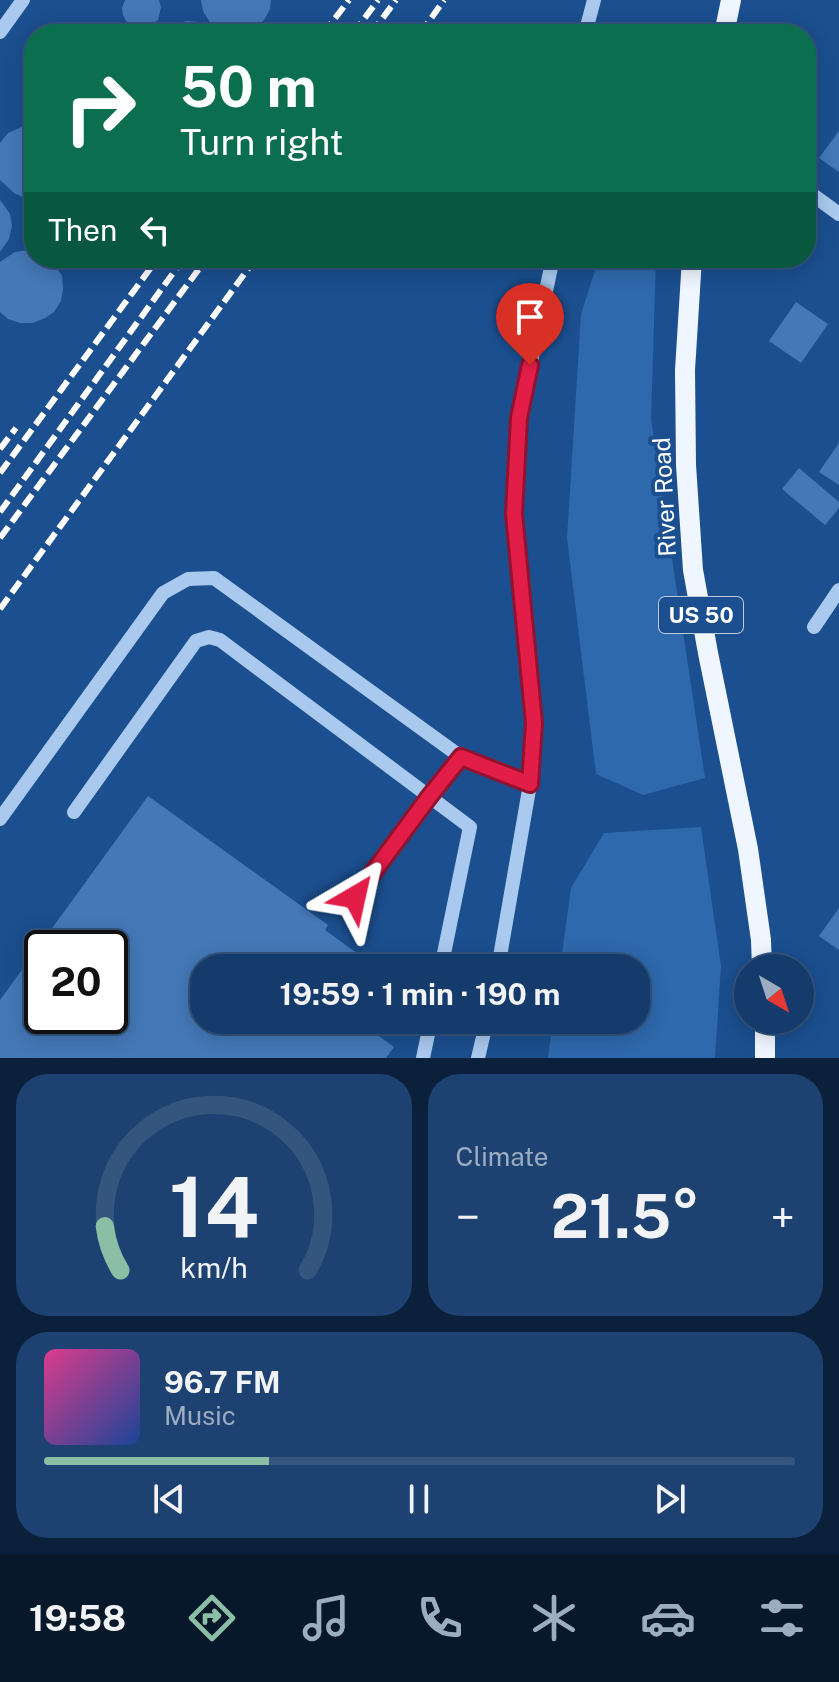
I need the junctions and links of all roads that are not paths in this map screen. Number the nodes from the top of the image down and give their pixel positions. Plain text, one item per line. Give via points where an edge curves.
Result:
1 (23, 0) edge
2 (594, 0) edge
3 (731, 0) edge
4 (588, 24) edge
5 (726, 24) edge
6 (0, 32) edge
7 (816, 197) edge
8 (839, 214) edge
9 (551, 268) edge
10 (691, 268) edge
11 (839, 590) edge
12 (814, 627) dead end
13 (461, 757) junction
14 (530, 784) junction
15 (429, 797) junction
16 (74, 812) dead end
17 (0, 819) edge
18 (355, 897) dead end
19 (444, 954) edge
20 (500, 954) edge
21 (762, 954) edge
22 (428, 1034) edge
23 (484, 1034) edge
24 (765, 1034) edge
25 (423, 1058) edge
26 (478, 1058) edge
27 (765, 1058) edge

1 - 6 street
2 - 4 street
3 - 5 main road
7 - 8 street
9 - 14 street via 519,418 514,514 534,723
10 - 21 main road, River Road / US 50 via 685,370 693,570 748,849
11 - 12 street
13 - 14 street
13 - 15 street
13 - 17 street via 214,578 188,579 163,593
14 - 20 street
15 - 16 street via 220,640 209,637 196,641
15 - 18 street
15 - 19 street via 470,827
22 - 25 street
23 - 26 street
24 - 27 main road

